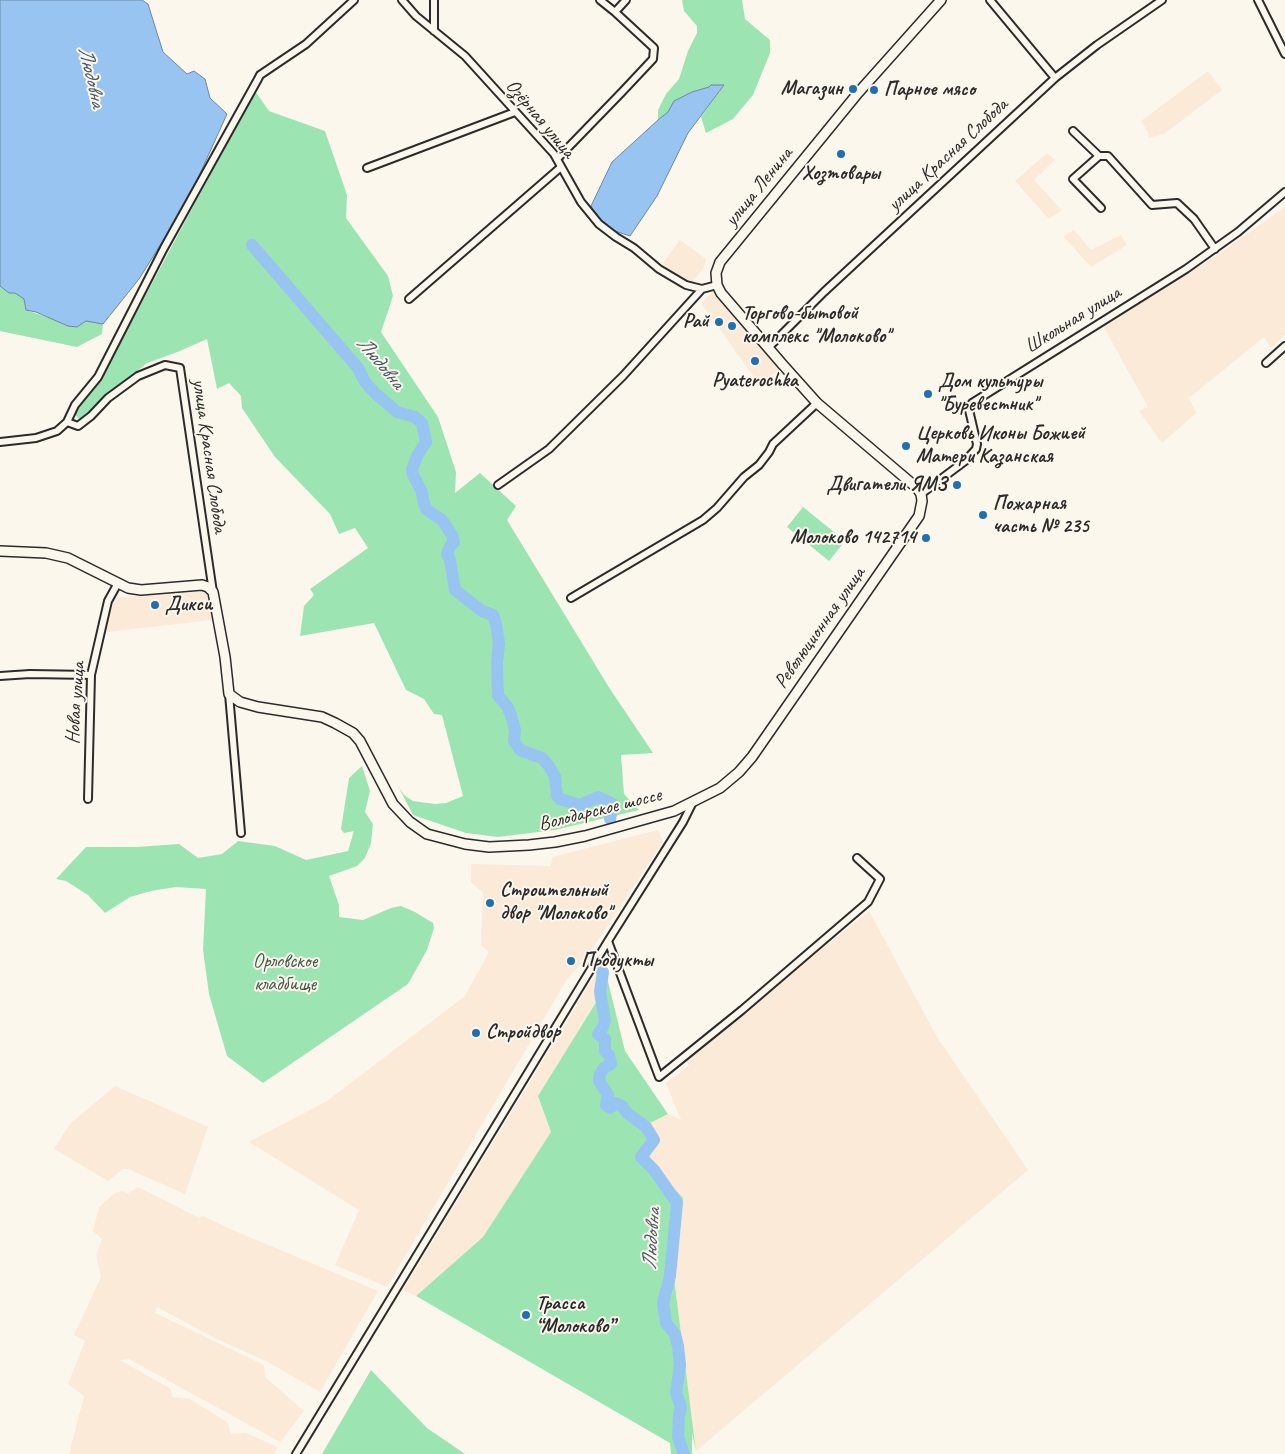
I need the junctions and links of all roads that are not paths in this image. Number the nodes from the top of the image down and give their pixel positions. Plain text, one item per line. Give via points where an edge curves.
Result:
1 (354, 0) edge
2 (402, 0) edge
3 (434, 0) edge
4 (600, 0) edge
5 (626, 0) edge
6 (941, 0) edge
7 (990, 0) edge
8 (1162, 0) edge
9 (1258, 0) edge
10 (615, 12) junction
11 (434, 31) junction
12 (1285, 54) edge
13 (1056, 78) junction
14 (515, 112) junction
15 (1073, 132) dead end
16 (1098, 156) junction
17 (556, 159) junction
18 (561, 167) junction
19 (367, 168) dead end
20 (1285, 192) edge
21 (1102, 208) dead end
22 (1215, 249) junction
23 (717, 285) junction
24 (702, 289) junction
25 (409, 298) dead end
26 (1285, 346) edge
27 (768, 348) junction
28 (1266, 363) dead end
29 (817, 403) junction
30 (67, 422) junction
31 (0, 442) edge
32 (498, 485) dead end
33 (921, 494) junction
34 (0, 551) edge
35 (118, 583) junction
36 (213, 592) junction
37 (572, 598) dead end
38 (91, 675) junction
39 (0, 676) edge
40 (229, 694) junction
41 (88, 799) dead end
42 (693, 802) junction
43 (241, 832) dead end
44 (857, 858) dead end
45 (608, 941) junction
46 (296, 1454) edge

1 - 30 street via 306,44 260,75 164,248 98,377 75,405
2 - 11 street, Озёрная улица
3 - 11 street
4 - 10 street
5 - 10 street
6 - 23 main road, улица Ленина via 861,90 720,262 716,273
7 - 13 street
8 - 13 street, улица Красная Слобода
9 - 12 street
10 - 17 street via 654,48 652,59
11 - 14 street, Озёрная улица via 465,56
13 - 27 street, улица Красная Слобода via 824,292
14 - 17 street, Озёрная улица
14 - 19 street
15 - 16 street
16 - 21 street via 1074,179
16 - 22 street via 1108,156 1152,205 1177,203 1194,219
17 - 18 street, Озёрная улица
18 - 24 street, Озёрная улица via 581,202 599,224 659,269 686,285
18 - 25 street
20 - 22 street, Школьная улица
22 - 33 street, Школьная улица via 972,403 970,410 976,449
23 - 24 street
23 - 27 main road
24 - 32 street via 623,376 549,449
26 - 28 street
27 - 29 main road
29 - 33 main road via 907,478
29 - 37 street via 773,444 759,465 703,520
30 - 31 street via 57,431 36,438
30 - 36 street, улица Красная Слобода via 78,426 138,376 165,365 180,368
33 - 42 main road, Революционная улица via 918,516 752,757 720,788
34 - 35 main road via 46,553 68,558
35 - 36 main road via 141,590 202,585
35 - 38 street, Новая улица via 108,601
36 - 40 main road
38 - 39 street
38 - 41 street, Новая улица
40 - 42 main road, Володарское шоссе via 240,702 322,718 353,733 393,804 427,834 449,841 489,847 555,842 643,820
40 - 43 street
42 - 45 street via 684,822
44 - 45 street via 880,878 868,902 659,1077
45 - 46 street

